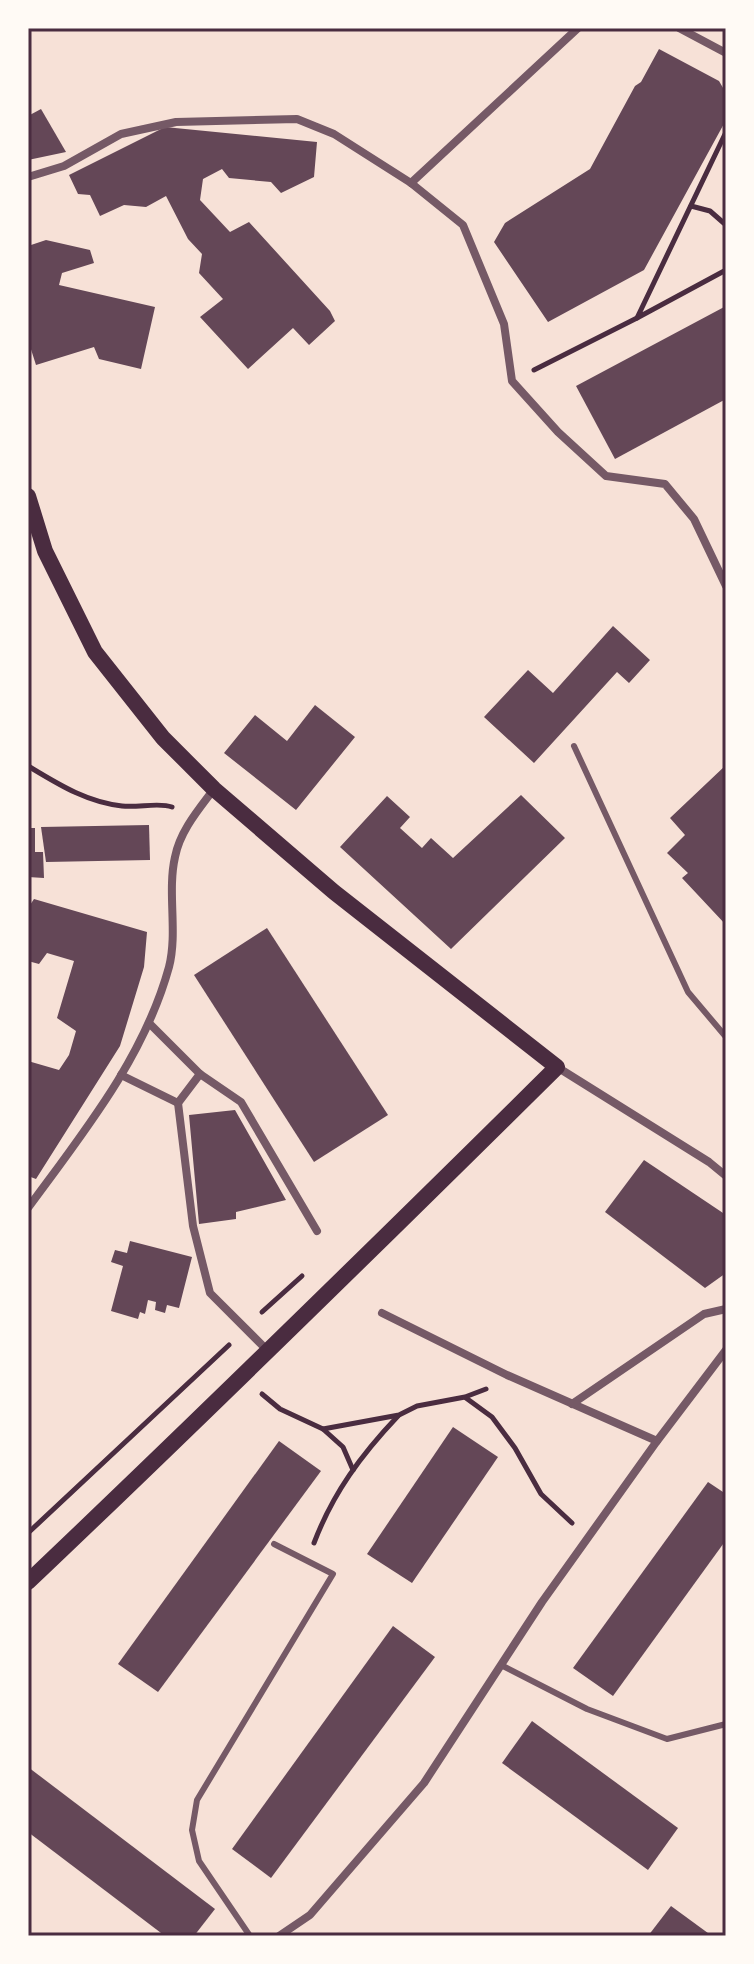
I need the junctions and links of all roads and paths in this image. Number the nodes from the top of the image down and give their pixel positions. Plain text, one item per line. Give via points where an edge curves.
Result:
1 (578, 28) edge
2 (679, 28) edge
3 (726, 53) edge
4 (726, 132) edge
5 (28, 177) edge
6 (411, 183) junction
7 (691, 206) junction
8 (726, 225) edge
9 (726, 270) edge
10 (637, 318) junction
11 (512, 381) junction
12 (28, 496) edge
13 (726, 586) edge
14 (574, 746) dead end
15 (28, 766) edge
16 (214, 789) junction
17 (191, 819) junction
18 (149, 1023) junction
19 (726, 1037) edge
20 (557, 1067) junction
21 (200, 1074) junction
22 (121, 1075) junction
23 (178, 1103) junction
24 (726, 1176) edge
25 (28, 1208) edge
26 (317, 1231) dead end
27 (312, 1267) dead end
28 (726, 1309) edge
29 (382, 1313) dead end
30 (246, 1327) junction
31 (726, 1350) edge
32 (269, 1352) junction
33 (220, 1355) junction
34 (507, 1375) junction
35 (242, 1379) junction
36 (465, 1397) junction
37 (572, 1404) junction
38 (399, 1415) junction
39 (323, 1429) junction
40 (657, 1441) junction
41 (353, 1470) junction
42 (28, 1533) edge
43 (588, 1537) junction
44 (274, 1544) dead end
45 (307, 1561) junction
46 (28, 1582) edge
47 (501, 1665) junction
48 (726, 1724) edge
49 (250, 1936) edge
50 (279, 1936) edge

1 - 6 street
2 - 3 street
4 - 7 path
5 - 6 street via 64,166 121,134 148,128 192,121 297,119 334,134
6 - 11 street via 463,225 504,324
7 - 8 path via 710,211
7 - 10 path
9 - 10 path
10 - 11 path
11 - 13 street via 606,476 665,484 694,519
12 - 16 main road via 45,551 95,652 163,738
14 - 19 lane via 688,992
15 - 17 path via 75,795 119,806 169,805
16 - 17 street
16 - 20 main road via 346,902
17 - 18 street via 175,857 170,963
18 - 21 street
18 - 22 street
20 - 24 street
20 - 32 main road
21 - 23 street
21 - 26 street via 241,1102
22 - 23 street
22 - 25 street
23 - 30 street via 193,1226 210,1293
27 - 30 path
28 - 37 street via 704,1314
29 - 34 street
30 - 32 street
30 - 33 path
31 - 40 street
32 - 35 main road
33 - 35 path
33 - 42 path
34 - 36 path
34 - 37 street
35 - 39 path via 280,1409
35 - 46 main road
36 - 38 path
36 - 43 path via 492,1417 541,1494
37 - 40 street
38 - 39 path
38 - 41 path
39 - 41 path via 343,1447
40 - 43 street
41 - 45 path via 327,1508
43 - 47 street
44 - 45 lane
45 - 49 lane via 333,1574 197,1800 192,1830 199,1861
47 - 48 lane via 587,1709 667,1739
47 - 50 street via 424,1783 310,1915

